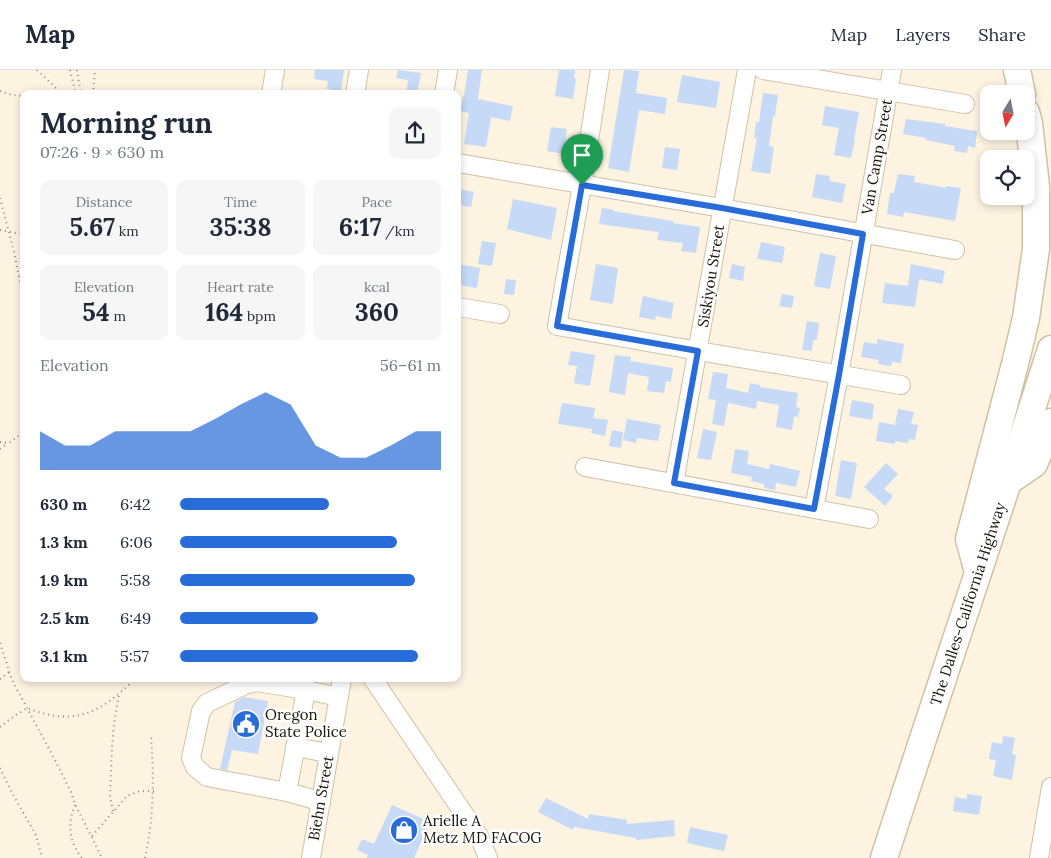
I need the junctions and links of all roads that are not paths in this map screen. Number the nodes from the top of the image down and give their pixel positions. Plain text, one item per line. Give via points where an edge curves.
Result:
1 (275, 70) edge
2 (359, 70) edge
3 (448, 70) edge
4 (600, 70) edge
5 (747, 70) edge
6 (763, 70) edge
7 (892, 70) edge
8 (1017, 70) edge
9 (1020, 85) edge
10 (272, 90) edge
11 (356, 90) edge
12 (445, 90) edge
13 (889, 91) junction
14 (965, 104) dead end
15 (1031, 140) edge
16 (461, 164) edge
17 (582, 185) junction
18 (722, 208) junction
19 (863, 234) junction
20 (955, 250) dead end
21 (461, 308) edge
22 (500, 314) dead end
23 (1051, 349) edge
24 (698, 351) junction
25 (839, 375) junction
26 (902, 385) dead end
27 (1051, 422) edge
28 (585, 467) dead end
29 (1009, 481) junction
30 (674, 483) junction
31 (814, 509) junction
32 (869, 519) dead end
33 (978, 572) junction
34 (342, 682) edge
35 (375, 682) edge
36 (306, 690) junction
37 (339, 697) junction
38 (295, 748) junction
39 (328, 754) junction
40 (1051, 787) edge
41 (287, 792) junction
42 (321, 803) junction
43 (311, 858) edge
44 (488, 858) edge
45 (884, 858) edge
46 (1039, 858) edge

1 - 10 street
2 - 11 street
3 - 12 street
4 - 17 street
5 - 18 street, Siskiyou Street
6 - 13 street
7 - 13 street, Van Camp Street
8 - 9 highway
13 - 14 street
13 - 19 street, Van Camp Street
15 - 33 highway via 1036,187 1036,249 1026,318 969,539
16 - 17 street
17 - 18 street
17 - 24 street via 557,326
18 - 19 street
18 - 24 street, Siskiyou Street
19 - 20 street
19 - 25 street, Van Camp Street
21 - 22 street
23 - 29 highway, The Dalles-California Highway
24 - 25 street
24 - 30 street, Siskiyou Street
25 - 26 street
25 - 31 street, Van Camp Street
27 - 29 highway via 1034,464
28 - 30 street
29 - 33 highway, The Dalles-California Highway
30 - 31 street
31 - 32 street
33 - 45 highway, The Dalles-California Highway
34 - 37 street, Biehn Street
35 - 44 street via 479,836
36 - 37 street
36 - 38 street
36 - 41 street via 256,682 207,703 201,712 191,758 195,768 207,777
37 - 39 street, Biehn Street
38 - 39 street
38 - 41 street
39 - 42 street, Biehn Street
40 - 46 street
41 - 42 street
42 - 43 street, Biehn Street

